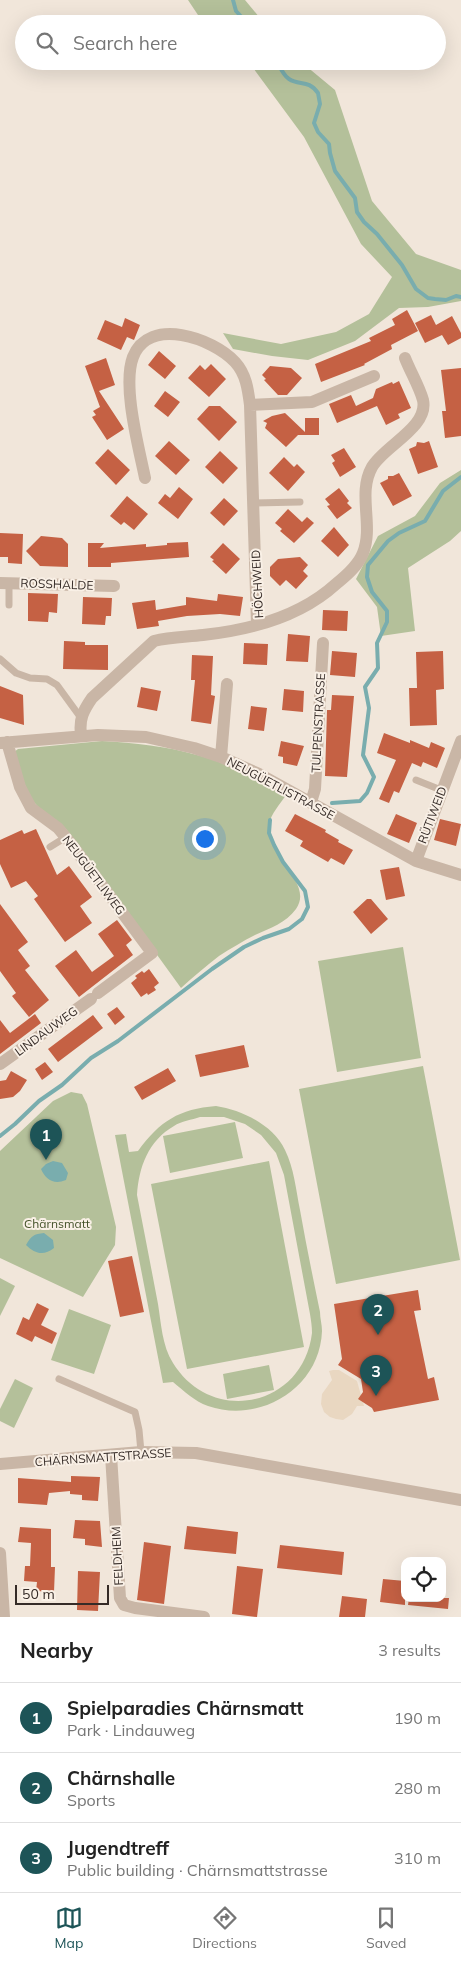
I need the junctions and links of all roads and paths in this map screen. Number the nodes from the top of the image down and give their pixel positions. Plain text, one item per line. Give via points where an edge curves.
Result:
1 (405, 358) dead end
2 (374, 376) dead end
3 (250, 405) junction
4 (145, 478) dead end
5 (300, 502) dead end
6 (254, 503) junction
7 (4, 583) edge
8 (114, 586) dead end
9 (9, 605) dead end
10 (258, 624) junction
11 (323, 643) dead end
12 (0, 659) edge
13 (227, 684) dead end
14 (80, 718) junction
15 (81, 735) junction
16 (461, 741) edge
17 (3, 743) edge
18 (221, 757) junction
19 (416, 780) dead end
20 (442, 790) junction
21 (311, 802) junction
22 (66, 837) junction
23 (50, 847) dead end
24 (416, 861) junction
25 (461, 875) edge
26 (95, 996) joint
27 (0, 1064) edge
28 (58, 1379) dead end
29 (141, 1452) junction
30 (111, 1456) junction
31 (0, 1464) edge
32 (461, 1500) edge
33 (0, 1553) edge
34 (4, 1617) edge
35 (204, 1617) edge

1 - 10 street, HÖCHWEID via 423,401 422,413 418,422 381,455 372,468 365,492 368,539 362,555 349,573 318,600
2 - 3 street via 312,402
3 - 4 street, HÖCHWEID via 245,377 228,356 185,335 167,334 146,340 134,356 128,379
3 - 6 street, HÖCHWEID
5 - 6 lane
6 - 10 street, HÖCHWEID
7 - 8 street, ROSSHALDE
7 - 9 lane
10 - 14 street via 203,636 154,641 92,698
11 - 21 street, TULPENSTRASSE via 315,789
12 - 14 lane via 16,673 47,679 56,685
13 - 18 street
14 - 15 street
15 - 17 street, NEUGÜETLISTRASSE
15 - 18 street, NEUGÜETLISTRASSE via 146,737
16 - 20 street, RÜTIWEID
17 - 22 street, NEUGÜETLIWEG via 30,808
18 - 21 street, NEUGÜETLISTRASSE
19 - 20 lane
20 - 24 street, RÜTIWEID
21 - 24 street, NEUGÜETLISTRASSE
22 - 23 lane
22 - 26 street, NEUGÜETLIWEG via 152,953
24 - 25 street, NEUGÜETLISTRASSE
26 - 27 street, LINDAUWEG
28 - 29 lane via 135,1412
29 - 30 street, CHÄRNSMATTSTRASSE
29 - 32 street, CHÄRNSMATTSTRASSE via 196,1453
30 - 31 street, CHÄRNSMATTSTRASSE
30 - 35 street, FELDHEIM via 120,1598 124,1605
33 - 34 street

